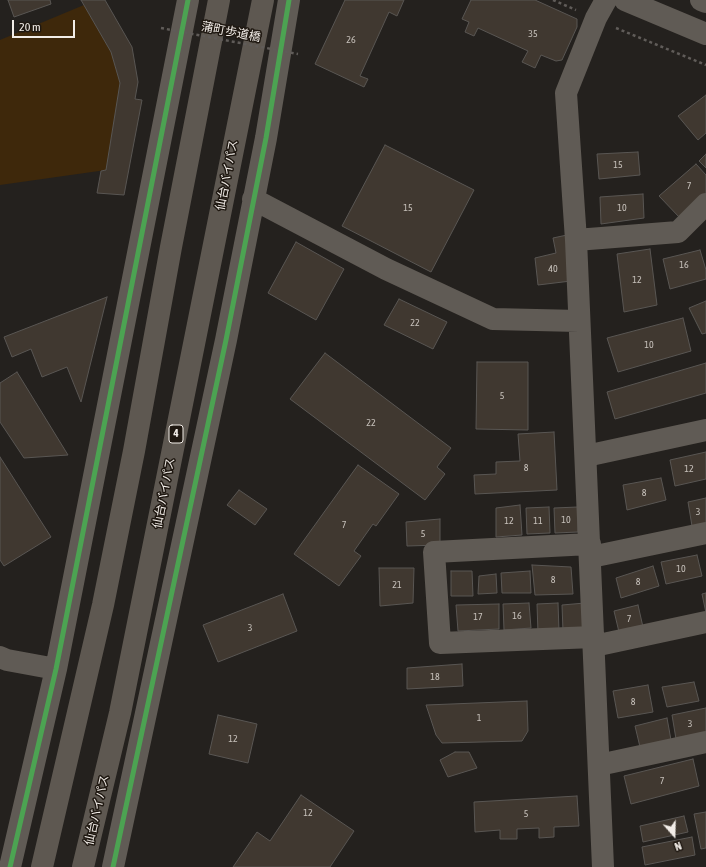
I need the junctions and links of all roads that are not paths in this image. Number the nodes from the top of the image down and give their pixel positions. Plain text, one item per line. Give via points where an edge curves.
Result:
1 (188, 0) edge
2 (219, 0) edge
3 (263, 0) edge
4 (289, 0) edge
5 (606, 0) edge
6 (625, 0) edge
7 (706, 34) edge
8 (253, 199) junction
9 (706, 204) edge
10 (576, 240) junction
11 (579, 321) junction
12 (706, 430) edge
13 (586, 456) junction
14 (706, 534) edge
15 (590, 551) junction
16 (706, 622) edge
17 (594, 642) junction
18 (0, 657) edge
19 (56, 669) junction
20 (706, 742) edge
21 (599, 765) junction
22 (10, 867) edge
23 (42, 867) edge
24 (83, 867) edge
25 (113, 867) edge
26 (603, 867) edge

1 - 19 street
2 - 23 highway via 130,474 103,605
3 - 24 highway, 仙台バイパス / 4 via 120,713
4 - 8 street
5 - 10 street via 596,18 566,93
6 - 7 street
8 - 11 street via 386,269 493,319
8 - 25 street via 196,483
9 - 10 street via 678,232
10 - 11 street
11 - 13 street
12 - 13 street
13 - 15 street
14 - 15 street
15 - 17 street
15 - 17 street via 434,552 440,643
16 - 17 street
17 - 21 street
18 - 19 street
19 - 22 street
20 - 21 street
21 - 26 street

